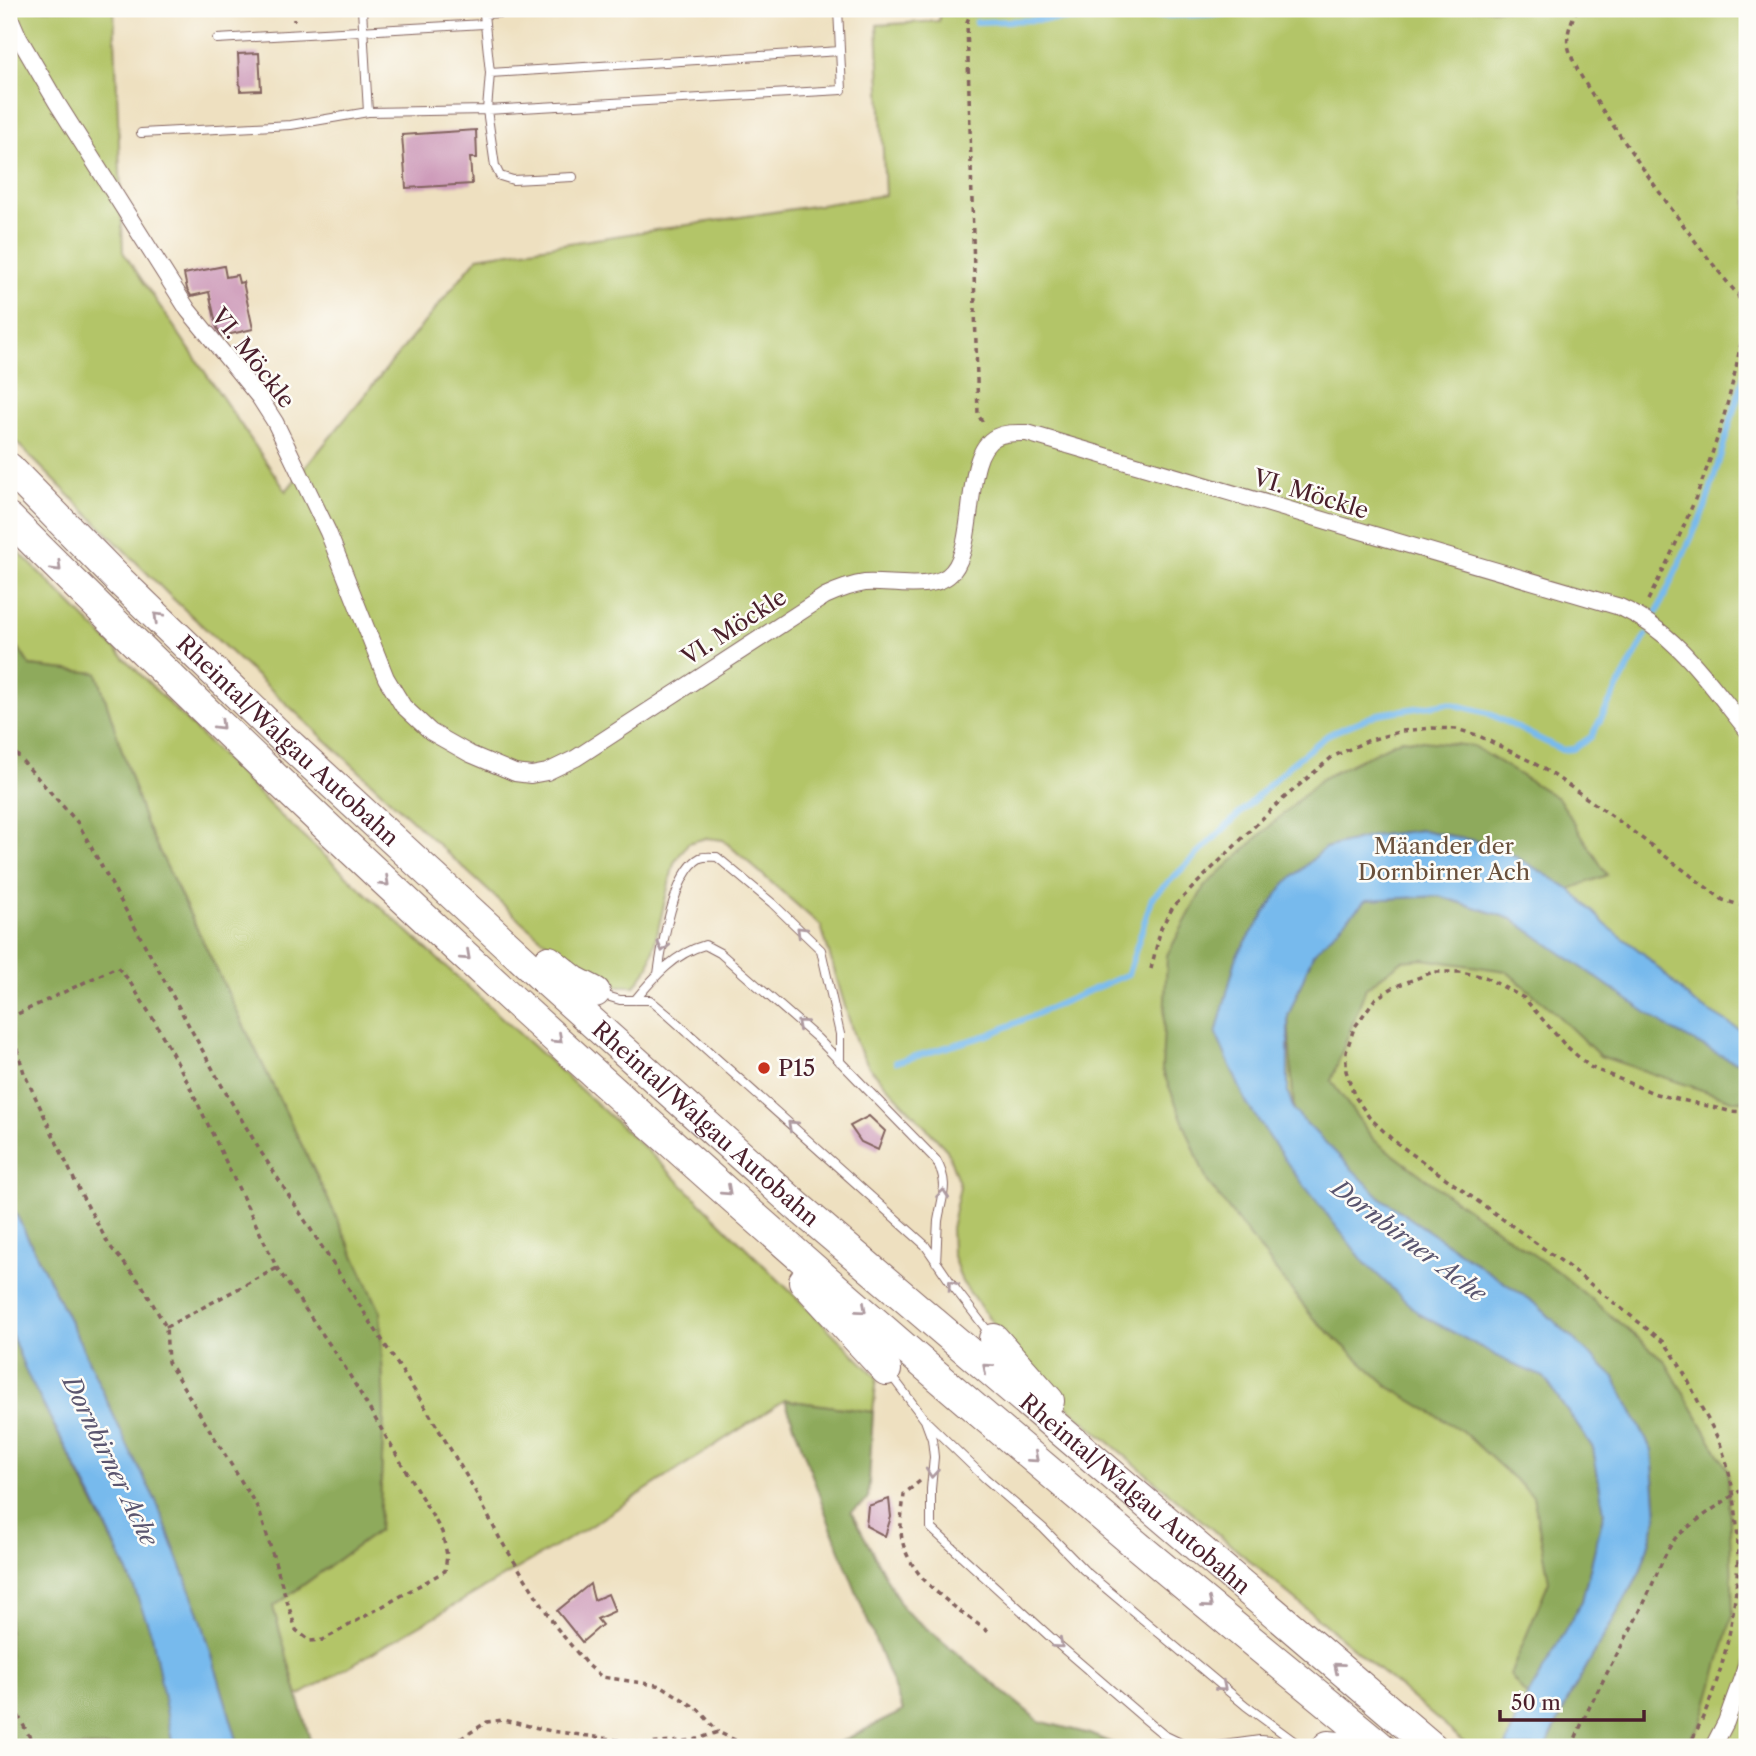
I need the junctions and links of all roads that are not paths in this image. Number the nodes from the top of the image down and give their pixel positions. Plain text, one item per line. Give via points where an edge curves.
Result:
1 (362, 9) edge
2 (572, 9) edge
3 (838, 9) edge
4 (9, 15) edge
5 (484, 24) junction
6 (363, 30) junction
7 (217, 39) dead end
8 (840, 51) junction
9 (490, 73) junction
10 (487, 110) junction
11 (368, 111) junction
12 (141, 133) dead end
13 (573, 177) dead end
14 (9, 468) edge
15 (9, 518) edge
16 (1747, 730) edge
17 (475, 916) junction
18 (658, 974) junction
19 (595, 992) joint
20 (635, 1000) junction
21 (840, 1062) junction
22 (755, 1216) junction
23 (936, 1262) junction
24 (994, 1339) joint
25 (886, 1370) joint
26 (926, 1420) junction
27 (1113, 1476) junction
28 (1747, 1664) edge
29 (1295, 1742) junction
30 (1189, 1747) edge
31 (1209, 1747) edge
32 (1334, 1747) edge
33 (1381, 1747) edge
34 (1432, 1747) edge
35 (1713, 1747) edge

1 - 6 lane
2 - 5 lane via 484,14
3 - 8 lane
4 - 16 street, VI. Möckle via 57,103 188,310 275,422 402,706 431,733 515,773 547,772 585,752 825,596 865,583 939,583 953,571 964,548 977,464 993,438 1007,433 1027,433 1620,607 1676,643
5 - 6 lane
5 - 9 lane
6 - 7 lane
6 - 11 lane
8 - 9 lane
8 - 10 lane via 842,90
9 - 10 lane
10 - 11 lane
10 - 13 lane via 500,176 513,180
11 - 12 lane via 292,125
17 -> 14 highway, Rheintal/Walgau Autobahn via 274,730
15 -> 22 highway, Rheintal/Walgau Autobahn via 325,825
17 - 19 highway via 520,937 574,981
27 -> 17 highway, Rheintal/Walgau Autobahn via 796,1205
18 - 20 lane
21 -> 18 lane via 720,953 705,945 691,949
21 -> 18 lane via 841,1034 821,950 716,857 702,857 689,867 676,897
19 - 20 lane
23 -> 20 lane via 925,1245 884,1207 668,1015 650,1000
23 -> 21 lane via 944,1174 936,1160
22 - 25 highway via 764,1244
22 -> 33 highway, Rheintal/Walgau Autobahn via 1088,1505
24 -> 23 lane
24 - 27 highway
25 - 26 lane
26 -> 29 lane via 1084,1570
26 -> 30 lane via 934,1457 931,1528 1146,1720
34 -> 27 highway, Rheintal/Walgau Autobahn
28 - 35 street
29 - 31 lane via 1260,1740
29 - 32 lane

